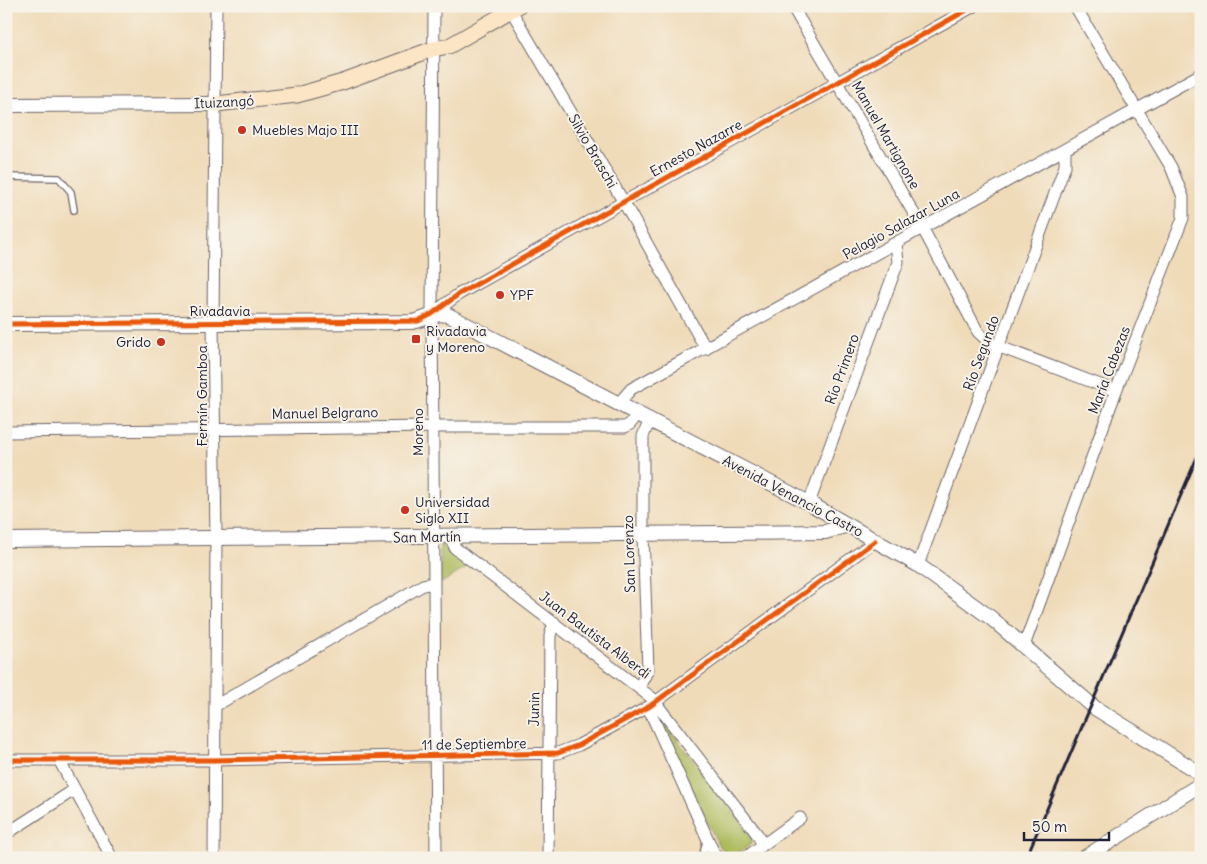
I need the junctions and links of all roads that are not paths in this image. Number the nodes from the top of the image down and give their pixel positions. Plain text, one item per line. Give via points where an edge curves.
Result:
1 (216, 6) edge
2 (434, 6) edge
3 (792, 6) edge
4 (974, 6) edge
5 (1075, 6) edge
6 (510, 7) edge
7 (433, 49) junction
8 (1201, 74) edge
9 (837, 82) junction
10 (216, 104) junction
11 (6, 105) edge
12 (1137, 109) junction
13 (1065, 150) junction
14 (6, 177) edge
15 (623, 201) junction
16 (74, 210) dead end
17 (923, 229) junction
18 (896, 244) junction
19 (432, 314) junction
20 (213, 322) junction
21 (6, 324) edge
22 (1000, 347) junction
23 (706, 349) junction
24 (1116, 391) junction
25 (619, 404) junction
26 (644, 417) junction
27 (433, 427) junction
28 (214, 429) junction
29 (6, 432) edge
30 (809, 503) junction
31 (848, 526) junction
32 (643, 534) junction
33 (434, 536) junction
34 (450, 536) junction
35 (216, 539) junction
36 (6, 540) edge
37 (876, 540) junction
38 (918, 564) junction
39 (434, 583) junction
40 (554, 622) junction
41 (1024, 646) junction
42 (639, 687) junction
43 (651, 705) junction
44 (215, 706) junction
45 (548, 754) junction
46 (436, 756) junction
47 (6, 760) edge
48 (59, 760) junction
49 (214, 760) junction
50 (1201, 774) edge
51 (1201, 784) edge
52 (74, 790) junction
53 (800, 818) dead end
54 (6, 834) edge
55 (707, 837) junction
56 (763, 845) junction
57 (112, 858) edge
58 (214, 858) edge
59 (436, 858) edge
60 (548, 858) edge
61 (702, 858) edge
62 (719, 858) edge
63 (745, 858) edge
64 (1084, 858) edge

1 - 10 street, Fermín Gamboa
2 - 7 street, Moreno
3 - 9 street, Manuel Martignone
4 - 9 street, Ernesto Nazarre
5 - 12 street, María Cabezas
6 - 7 main road, Ituizangó via 449,46
6 - 15 street, Silvio Braschi
7 - 10 main road, Ituizangó via 311,91
7 - 19 street, Moreno
8 - 12 street, Pelagio Salazar Luna
9 - 15 street, Ernesto Nazarre
9 - 17 street, Manuel Martignone
10 - 11 street, Ituizangó
10 - 20 street, Fermín Gamboa
12 - 13 street, Pelagio Salazar Luna
12 - 24 street, María Cabezas via 1171,167 1184,207 1169,258
13 - 17 street, Pelagio Salazar Luna
13 - 22 street, Río Segundo via 1065,166
14 - 16 lane via 59,178 71,192
15 - 19 street, Ernesto Nazarre via 459,294
15 - 23 street, Silvio Braschi
17 - 18 street, Pelagio Salazar Luna
17 - 22 street, Manuel Martignone via 978,332
18 - 23 street, Pelagio Salazar Luna
18 - 30 street, Río Primero via 898,262
19 - 20 street, Rivadavia via 411,322
19 - 25 street, Avenida Venancio Castro via 453,317
19 - 27 street, Moreno
20 - 21 street, Rivadavia
20 - 28 street, Fermín Gamboa
22 - 24 street, Manuel Martignone
22 - 38 street, Río Segundo
23 - 25 street, Pelagio Salazar Luna via 631,390
24 - 41 street, María Cabezas
25 - 26 street, Avenida Venancio Castro
26 - 27 street, Manuel Belgrano via 625,427
26 - 30 street, Avenida Venancio Castro
26 - 32 street, San Lorenzo
27 - 28 street, Manuel Belgrano
27 - 33 street, Moreno
28 - 29 street, Manuel Belgrano
28 - 35 street, Fermín Gamboa
30 - 31 street, Avenida Venancio Castro
31 - 32 street, San Martín via 825,532
31 - 37 street, Avenida Venancio Castro
32 - 34 street, San Martín
32 - 42 street, San Lorenzo via 648,670
33 - 34 street, San Martín
33 - 35 street, San Martín
33 - 39 street, Moreno
34 - 40 street, Juan Bautista Alberdi via 455,548
35 - 36 street, San Martín
35 - 44 street, Fermín Gamboa
37 - 38 street, Avenida Venancio Castro
37 - 43 street, 11 de Septiembre
38 - 41 street, Avenida Venancio Castro
39 - 44 street via 423,585
39 - 46 street, Moreno
40 - 42 street, Juan Bautista Alberdi
40 - 45 street, Junin via 550,636
41 - 50 street, Avenida Venancio Castro via 1095,708
42 - 43 street, Juan Bautista Alberdi
43 - 45 street, 11 de Septiembre via 579,745
43 - 55 street, Juan Bautista Alberdi
43 - 56 street, Juan Bautista Alberdi via 758,834
44 - 49 street, Fermín Gamboa
45 - 46 street, 11 de Septiembre
45 - 60 street, Junin
46 - 49 street, 11 de Septiembre
46 - 59 street, Moreno
47 - 48 street, 11 de Septiembre
48 - 49 street, 11 de Septiembre
48 - 52 street
49 - 58 street, Fermín Gamboa
51 - 64 street
52 - 54 street
52 - 57 street
53 - 56 street
55 - 61 lane
55 - 62 street, Juan Bautista Alberdi
56 - 63 street

